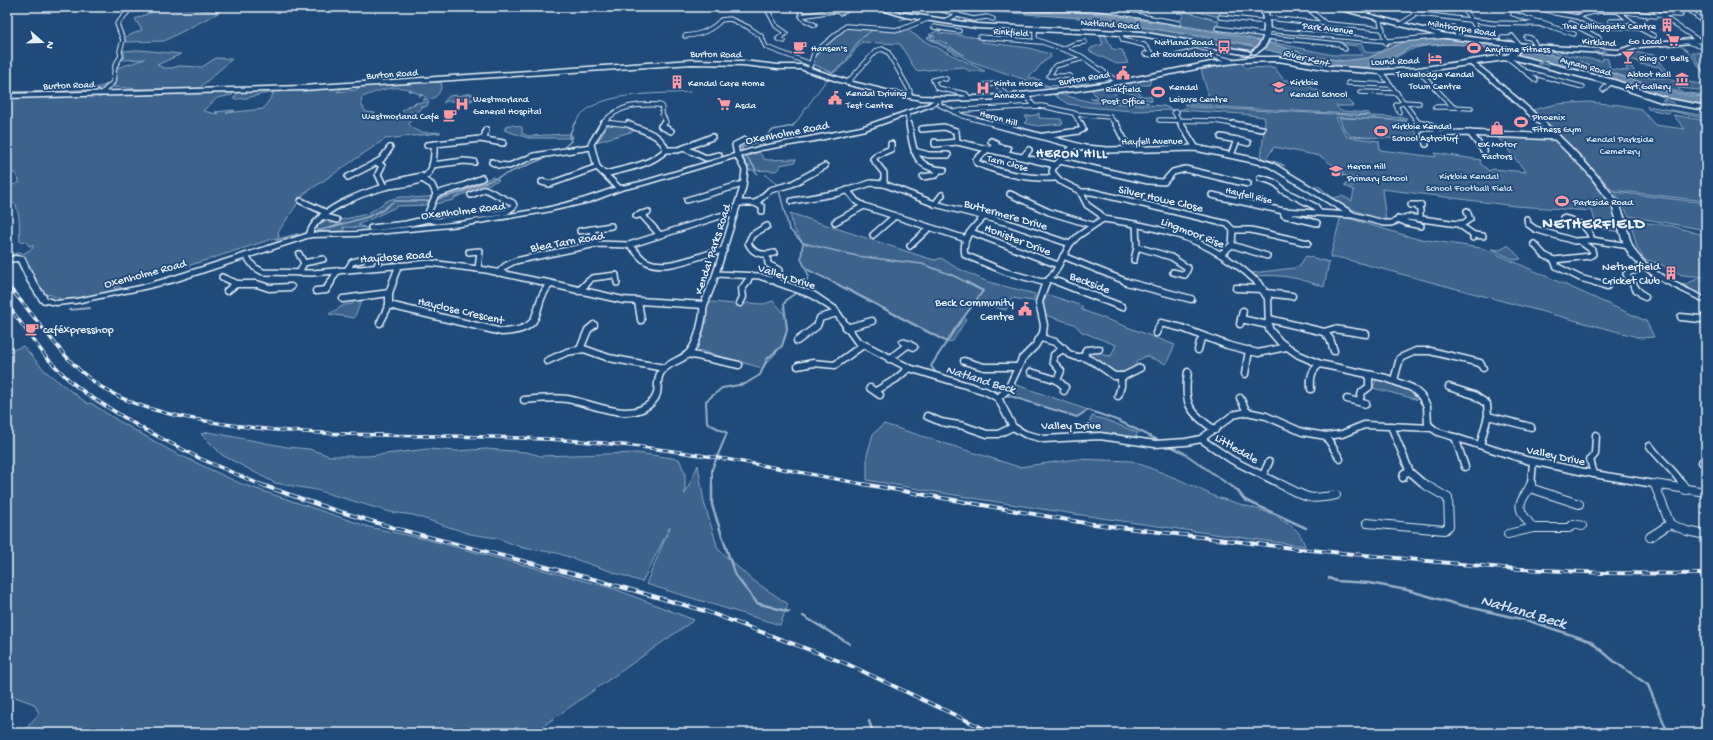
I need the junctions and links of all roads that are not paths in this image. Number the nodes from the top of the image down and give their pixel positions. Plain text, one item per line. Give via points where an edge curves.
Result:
1 (132, 7) edge
2 (767, 7) edge
3 (799, 7) edge
4 (875, 7) edge
5 (1090, 7) edge
6 (1264, 7) edge
7 (1333, 7) edge
8 (1367, 7) edge
9 (1414, 7) edge
10 (1463, 7) edge
11 (1537, 7) edge
12 (1608, 7) edge
13 (1649, 7) edge
14 (1672, 7) edge
15 (1685, 7) edge
16 (850, 9) dead end
17 (1109, 9) edge
18 (942, 10) dead end
19 (842, 12) junction
20 (1312, 12) dead end
21 (1616, 12) junction
22 (1414, 13) junction
23 (836, 14) dead end
24 (1513, 14) dead end
25 (958, 15) junction
26 (1363, 15) junction
27 (1657, 15) junction
28 (801, 16) junction
29 (1220, 17) dead end
30 (1578, 17) junction
31 (932, 18) junction
32 (1698, 18) junction
33 (1706, 18) edge
34 (993, 19) dead end
35 (946, 20) junction
36 (1266, 20) junction
37 (1582, 20) junction
38 (1380, 21) dead end
39 (1471, 21) junction
40 (1610, 21) dead end
41 (1629, 21) junction
42 (954, 22) junction
43 (1179, 23) dead end
44 (1538, 23) junction
45 (1327, 24) junction
46 (1706, 24) edge
47 (816, 25) dead end
48 (1399, 25) junction
49 (934, 27) dead end
50 (1453, 27) dead end
51 (944, 28) junction
52 (1035, 28) junction
53 (1217, 28) dead end
54 (1639, 28) junction
55 (1383, 29) junction
56 (1477, 29) dead end
57 (959, 30) dead end
58 (1120, 33) junction
59 (1574, 34) dead end
60 (1267, 35) junction
61 (685, 36) dead end
62 (1446, 36) junction
63 (1654, 36) dead end
64 (980, 37) dead end
65 (1526, 37) dead end
66 (1458, 38) junction
67 (1502, 38) dead end
68 (1599, 38) dead end
69 (784, 41) dead end
70 (1387, 41) junction
71 (1040, 42) junction
72 (1085, 42) dead end
73 (1700, 42) edge
74 (1303, 44) junction
75 (1383, 44) dead end
76 (1310, 45) dead end
77 (1519, 46) junction
78 (1537, 46) junction
79 (1706, 48) edge
80 (1063, 49) junction
81 (1344, 49) dead end
82 (1145, 54) dead end
83 (1258, 54) junction
84 (1176, 56) dead end
85 (1509, 56) junction
86 (1084, 58) junction
87 (1235, 60) junction
88 (1471, 63) junction
89 (802, 68) junction
90 (1418, 70) junction
91 (1381, 72) junction
92 (1527, 72) junction
93 (1070, 76) dead end
94 (946, 79) dead end
95 (1536, 80) dead end
96 (1118, 82) junction
97 (1611, 82) junction
98 (847, 83) junction
99 (1348, 83) dead end
100 (984, 85) dead end
101 (1391, 85) junction
102 (1583, 87) dead end
103 (1603, 90) dead end
104 (1360, 92) dead end
105 (102, 93) junction
106 (1397, 93) junction
107 (7, 96) edge
108 (909, 96) junction
109 (1007, 96) junction
110 (1028, 97) junction
111 (969, 98) junction
112 (939, 99) junction
113 (1403, 102) junction
114 (1419, 103) dead end
115 (1034, 106) junction
116 (1435, 107) dead end
117 (1453, 107) junction
118 (1471, 108) dead end
119 (1706, 108) edge
120 (907, 112) junction
121 (954, 112) junction
122 (1177, 112) dead end
123 (1398, 112) dead end
124 (1075, 114) junction
125 (1159, 120) dead end
126 (1179, 120) junction
127 (604, 122) junction
128 (656, 124) dead end
129 (661, 126) junction
130 (925, 128) dead end
131 (1262, 129) dead end
132 (486, 130) dead end
133 (1437, 130) dead end
134 (671, 131) dead end
135 (1470, 133) junction
136 (1554, 135) junction
137 (712, 137) dead end
138 (1040, 137) junction
139 (1221, 137) dead end
140 (484, 139) junction
141 (746, 140) dead end
142 (1237, 140) junction
143 (991, 141) dead end
144 (957, 142) junction
145 (1248, 142) dead end
146 (503, 143) dead end
147 (934, 143) dead end
148 (435, 144) junction
149 (891, 144) dead end
150 (1426, 144) dead end
151 (427, 145) dead end
152 (1074, 146) junction
153 (591, 147) junction
154 (390, 148) dead end
155 (684, 148) junction
156 (991, 148) junction
157 (1196, 148) junction
158 (1008, 149) dead end
159 (1129, 149) junction
160 (666, 150) junction
161 (1029, 150) dead end
162 (914, 151) junction
163 (1484, 151) dead end
164 (718, 155) dead end
165 (737, 155) junction
166 (948, 155) dead end
167 (1231, 155) junction
168 (1023, 157) junction
169 (1060, 161) junction
170 (474, 162) dead end
171 (492, 162) dead end
172 (378, 163) junction
173 (432, 165) junction
174 (1055, 165) junction
175 (825, 166) dead end
176 (597, 167) junction
177 (820, 169) junction
178 (939, 170) junction
179 (944, 170) dead end
180 (827, 171) dead end
181 (605, 174) junction
182 (348, 177) dead end
183 (422, 178) junction
184 (482, 178) dead end
185 (923, 178) dead end
186 (1055, 178) junction
187 (1260, 178) dead end
188 (404, 182) junction
189 (542, 182) dead end
190 (390, 183) dead end
191 (743, 184) junction
192 (884, 184) junction
193 (1248, 184) dead end
194 (384, 187) junction
195 (619, 188) junction
196 (848, 190) junction
197 (1082, 192) junction
198 (436, 194) junction
199 (1010, 194) dead end
200 (471, 195) dead end
201 (942, 195) dead end
202 (1212, 195) dead end
203 (687, 200) dead end
204 (301, 201) dead end
205 (792, 201) dead end
206 (738, 203) junction
207 (755, 203) junction
208 (935, 204) junction
209 (1410, 205) dead end
210 (864, 206) junction
211 (762, 211) dead end
212 (1283, 211) junction
213 (1467, 211) dead end
214 (648, 212) dead end
215 (1319, 212) junction
216 (325, 214) junction
217 (735, 214) junction
218 (1353, 215) junction
219 (895, 216) junction
220 (984, 217) junction
221 (1420, 218) junction
222 (1527, 218) dead end
223 (1563, 218) dead end
224 (428, 219) junction
225 (1103, 219) junction
226 (1398, 219) junction
227 (336, 220) dead end
228 (834, 222) dead end
229 (1317, 223) dead end
230 (1136, 224) junction
231 (1458, 224) junction
232 (1092, 225) junction
233 (611, 226) dead end
234 (767, 226) dead end
235 (1421, 226) dead end
236 (371, 228) dead end
237 (750, 228) dead end
238 (929, 228) junction
239 (592, 229) junction
240 (1233, 230) junction
241 (580, 231) dead end
242 (757, 232) junction
243 (971, 232) junction
244 (309, 235) junction
245 (660, 235) junction
246 (873, 235) dead end
247 (1483, 236) dead end
248 (966, 239) junction
249 (1592, 240) junction
250 (1582, 242) junction
251 (1308, 243) dead end
252 (596, 244) junction
253 (1070, 244) junction
254 (1534, 244) dead end
255 (629, 245) junction
256 (1232, 245) junction
257 (910, 246) dead end
258 (1628, 246) junction
259 (1137, 247) junction
260 (724, 250) junction
261 (468, 252) dead end
262 (774, 253) dead end
263 (299, 254) dead end
264 (1221, 254) junction
265 (246, 256) junction
266 (767, 256) junction
267 (1063, 256) junction
268 (1267, 256) dead end
269 (381, 257) dead end
270 (11, 259) edge
271 (323, 259) dead end
272 (361, 260) dead end
273 (1134, 260) dead end
274 (1554, 260) junction
275 (304, 263) junction
276 (399, 265) junction
277 (1058, 265) junction
278 (1646, 266) junction
279 (376, 267) junction
280 (478, 269) junction
281 (338, 270) junction
282 (347, 270) junction
283 (1173, 272) dead end
284 (266, 273) junction
285 (298, 273) junction
286 (498, 273) junction
287 (716, 274) junction
288 (750, 276) junction
289 (222, 277) dead end
290 (772, 280) junction
291 (1048, 281) junction
292 (617, 283) dead end
293 (236, 284) junction
294 (258, 284) junction
295 (550, 284) junction
296 (1607, 286) dead end
297 (291, 287) dead end
298 (1236, 288) dead end
299 (227, 291) dead end
300 (316, 291) dead end
301 (579, 291) junction
302 (1264, 291) junction
303 (389, 293) junction
304 (1292, 296) dead end
305 (1645, 297) dead end
306 (343, 299) dead end
307 (1191, 299) dead end
308 (638, 301) junction
309 (1706, 301) edge
310 (740, 303) dead end
311 (389, 305) junction
312 (704, 305) junction
313 (1122, 306) dead end
314 (1243, 311) dead end
315 (837, 312) junction
316 (1681, 317) dead end
317 (1706, 317) edge
318 (641, 320) dead end
319 (872, 321) dead end
320 (1268, 322) junction
321 (380, 323) dead end
322 (594, 325) dead end
323 (846, 328) junction
324 (1324, 332) junction
325 (1156, 333) dead end
326 (1366, 334) dead end
327 (1204, 337) junction
328 (1041, 338) junction
329 (798, 341) dead end
330 (909, 344) dead end
331 (863, 345) junction
332 (1286, 347) junction
333 (1064, 348) junction
334 (580, 349) junction
335 (1099, 349) dead end
336 (1198, 350) dead end
337 (1249, 350) junction
338 (1334, 352) dead end
339 (688, 354) junction
340 (807, 356) dead end
341 (1084, 357) junction
342 (889, 359) junction
343 (547, 361) dead end
344 (964, 361) dead end
345 (809, 362) junction
346 (1320, 364) junction
347 (739, 365) dead end
348 (798, 366) dead end
349 (1482, 366) dead end
350 (1018, 367) junction
351 (664, 368) junction
352 (909, 368) junction
353 (1140, 368) dead end
354 (1031, 372) dead end
355 (1245, 374) dead end
356 (1369, 375) junction
357 (1121, 376) junction
358 (1194, 378) dead end
359 (1057, 380) junction
360 (1394, 380) junction
361 (870, 388) dead end
362 (1449, 388) dead end
363 (1311, 389) dead end
364 (549, 390) dead end
365 (1064, 391) dead end
366 (1001, 395) junction
367 (1118, 396) dead end
368 (548, 398) junction
369 (1240, 398) dead end
370 (1347, 399) dead end
371 (524, 400) dead end
372 (1359, 402) junction
373 (1366, 404) dead end
374 (1247, 412) junction
375 (927, 416) dead end
376 (1488, 416) junction
377 (1391, 426) junction
378 (1013, 427) junction
379 (1531, 427) dead end
380 (1432, 428) junction
381 (1215, 430) junction
382 (1596, 435) dead end
383 (1326, 436) junction
384 (1455, 438) junction
385 (1201, 439) junction
386 (1480, 445) junction
387 (1650, 446) dead end
388 (1340, 459) dead end
389 (1269, 462) dead end
390 (1533, 462) junction
391 (1465, 467) dead end
392 (1410, 472) junction
393 (1594, 474) junction
394 (1263, 475) junction
395 (1403, 478) dead end
396 (1655, 485) junction
397 (1530, 488) junction
398 (1686, 490) junction
399 (1706, 492) edge
400 (1336, 495) dead end
401 (1579, 504) dead end
402 (1367, 523) dead end
403 (1670, 524) junction
404 (1582, 526) dead end
405 (1533, 528) junction
406 (1508, 534) dead end
407 (1706, 535) edge
408 (1650, 537) dead end

1 - 105 street via 117,24 124,46 115,66 113,82
2 - 69 street via 773,24 781,32 786,33 778,39
3 - 28 street
4 - 31 street, Natland Road
5 - 17 street
6 - 36 main road
7 - 26 highway, Milnthorpe Road
8 - 26 street via 1368,10
9 - 22 street
10 - 39 street
11 - 30 street
12 - 21 street
13 - 27 street
14 - 27 street via 1681,15
15 - 32 street
16 - 19 street
17 - 43 street
18 - 25 street via 956,12
19 - 23 street
19 - 28 street
20 - 45 street
21 - 27 street
21 - 30 street via 1586,13
21 - 41 street
22 - 39 street
22 - 48 street
24 - 44 street
25 - 34 street
25 - 35 street
26 - 48 highway, Milnthorpe Road
27 - 73 street
28 - 47 street via 807,22
29 - 36 street
30 - 37 street
31 - 35 street, Natland Road
31 - 89 street via 901,30 844,26 814,53
32 - 33 street
32 - 46 street
35 - 42 street, Natland Road
36 - 45 street
36 - 60 main road
37 - 54 street via 1595,26
37 - 68 street via 1571,23
38 - 55 street
39 - 44 street via 1522,26
39 - 56 street
40 - 41 street
41 - 54 street
42 - 51 street
42 - 52 street, Natland Road via 977,26
44 - 59 street
45 - 55 street
48 - 62 highway, Milnthorpe Road
49 - 51 street
50 - 66 street
51 - 57 street
52 - 58 street, Natland Road
52 - 71 street, Rinkfield via 1035,38
53 - 60 street
54 - 63 street
55 - 70 street
58 - 82 street via 1123,40 1145,45 1153,54
58 - 83 street, Natland Road via 1158,36
60 - 70 street, Park Avenue
60 - 74 street
60 - 83 main road
61 - 89 street via 692,36 715,26 721,20 728,19 753,29 760,35 766,47
62 - 66 highway, Milnthorpe Road
62 - 70 street, Park Avenue
64 - 71 street, Rinkfield
65 - 78 street via 1531,38
66 - 77 highway, Milnthorpe Road
67 - 77 street via 1512,37
70 - 75 street
71 - 80 street, Rinkfield
72 - 80 street
78 -> 73 highway, Kirkland via 1619,52 1639,45
73 - 79 street
74 - 76 street
74 - 81 street via 1339,44
77 - 78 highway, Kirkland
77 - 85 highway
80 - 86 street, Rinkfield
83 - 87 main road, Burton Road
83 - 87 main road, Burton Road
83 - 91 main road, Lound Road via 1330,68
84 - 87 street via 1195,51
85 - 88 main road, Lound Road
85 - 92 street
97 -> 85 highway, Aynam Road
86 - 93 street via 1055,66 1049,76
86 - 96 street, Rinkfield
87 - 96 main road, Burton Road
88 - 90 main road, Lound Road
88 - 136 street
89 - 98 main road, Burton Road
89 - 105 main road, Burton Road via 724,62 678,62 353,85
90 - 91 main road, Lound Road
90 - 117 street
91 - 101 street
92 - 95 street
92 - 102 street
94 - 111 street via 934,80 937,88 966,94
96 - 110 main road, Burton Road
97 - 103 street
119 -> 97 highway, Aynam Road via 1667,101
98 - 108 main road, Burton Road
98 - 108 street via 876,51 885,50 910,91
99 - 101 street
100 - 109 street via 996,84
101 - 106 street
104 - 106 street
105 - 107 main road, Burton Road
106 - 113 street
108 - 112 main road, Burton Road
109 - 110 main road, Burton Road
109 - 111 main road, Burton Road
110 - 115 street
111 - 112 main road, Burton Road
112 - 120 street, Oxenholme Road via 930,105
112 - 121 street, Heron Hill via 939,104
113 - 114 street
113 - 123 street via 1396,105
113 - 133 street via 1418,122 1433,126
115 - 121 street, Heron Hill
115 - 124 street, Heron Hill via 1051,107
116 - 117 street
117 - 118 street
120 - 162 street
120 - 165 street, Oxenholme Road via 863,129
121 - 138 street, Heron Hill
122 - 126 street via 1174,112
124 - 138 street, Heron Hill via 1082,130
124 - 159 street via 1110,117
125 - 126 street
126 - 131 street via 1215,121
126 - 157 street
127 - 129 street via 614,112 626,107 661,104 666,122
127 - 153 street via 590,144
127 - 160 street via 628,124 651,133 664,143
128 - 129 street
129 - 134 street
130 - 144 street via 944,127 954,130
132 - 140 street
135 - 136 street
135 - 150 street via 1425,134
135 - 163 street
136 - 258 street via 1613,200 1619,211
137 - 155 street
138 - 152 street, Heron Hill
139 - 142 street
140 - 146 street
140 - 148 street
141 - 165 street via 735,145
142 - 145 street
142 - 167 street
143 - 156 street via 996,143
144 - 147 street
144 - 156 street
148 - 151 street
148 - 173 street
149 - 192 street via 890,149 873,159 887,176
152 - 159 street, Hayfell Avenue via 1094,150
152 - 169 street
153 - 171 street via 546,153 526,158 519,165 508,166
153 - 176 street
154 - 172 street
155 - 160 street
155 - 164 street via 703,157
156 - 158 street
156 - 168 street
156 - 186 street, Tarn Close via 976,160 977,163 1023,176
157 - 159 street, Hayfell Avenue
157 - 167 street, Hayfell Avenue
160 - 181 street via 646,163
161 - 168 street
162 - 166 street
162 - 178 street via 923,165
165 - 191 street, Kendal Parks Road via 745,170
165 - 195 street, Oxenholme Road via 641,184
167 - 218 street, Hayfell Avenue via 1271,165
168 - 174 street
169 - 174 street
169 - 193 street via 1148,181 1164,182 1172,172 1185,169
170 - 173 street via 468,159
172 - 182 street
172 - 194 street via 382,166 378,174
173 - 183 street via 430,172
174 - 186 street via 1052,172
175 - 177 street
176 - 181 street
176 - 189 street via 550,184
177 - 180 street
177 - 207 street via 789,186 770,190
178 - 179 street
178 - 185 street via 936,175
181 - 195 street
183 - 188 street
183 - 198 street via 432,185
184 - 198 street
186 - 197 street
187 - 215 street via 1274,182 1282,190 1316,207
188 - 190 street
188 - 194 street
191 - 203 street
191 - 206 street, Kendal Parks Road
192 - 196 street, Buttermere Drive via 871,183
192 - 208 street, Buttermere Drive
194 - 216 street
195 - 244 street, Oxenholme Road via 574,203 502,218 364,233
196 - 205 street, Buttermere Drive
196 - 210 street via 858,203
197 - 225 street via 1085,204 1102,215
197 - 240 street, Silver Howe Close via 1092,192 1218,221 1227,224
198 - 224 street
199 - 232 street via 1049,212
200 - 224 street via 484,190 513,203 514,206 506,212 438,221
201 - 208 street
202 - 212 street, Hayfell Rise
204 - 216 street
206 - 207 street
206 - 217 street, Kendal Parks Road
207 - 211 street via 762,207
208 - 220 street, Buttermere Drive
209 - 221 street via 1419,205
210 - 219 street
210 - 228 street
212 - 215 street, Hayfell Rise
212 - 229 street, Hayfell Rise via 1287,216
213 - 231 street via 1470,219
214 - 245 street via 639,215
215 - 218 street, Hayfell Rise
216 - 227 street
216 - 244 street via 312,226
217 - 245 street, Blea Tarn Road via 726,214
217 - 260 street, Kendal Parks Road
218 - 226 street via 1384,223 1392,223
219 - 238 street
219 - 246 street
220 - 243 street
220 - 253 street, Buttermere Drive
221 - 226 street
221 - 231 street
222 - 250 street via 1528,224 1535,229
223 - 249 street via 1583,226
224 - 236 street via 410,224
225 - 230 street, Lingmoor Rise
225 - 232 street
226 - 235 street
230 - 259 street
230 - 264 street, Lingmoor Rise via 1178,236
231 - 247 street via 1473,236
232 - 253 street
233 - 239 street
234 - 242 street
237 - 242 street
238 - 248 street
238 - 257 street
239 - 241 street
239 - 252 street
240 - 251 street, Silver Howe Close via 1247,229
240 - 256 street
242 - 266 street via 749,237 748,246 752,251
243 - 248 street
243 - 277 street, Honister Drive
244 - 265 street, Oxenholme Road
245 - 255 street, Blea Tarn Road
248 - 291 street, Beckside via 963,245 965,255 1006,272
249 - 250 street
249 - 258 street
250 - 274 street via 1593,254
252 - 255 street, Blea Tarn Road
252 - 286 street, Blea Tarn Road via 515,261
253 - 267 street
254 - 274 street via 1544,256
255 - 260 street via 644,260 658,265
256 - 264 street
256 - 268 street
258 - 278 street via 1636,258
259 - 273 street
259 - 283 street via 1170,257 1188,268 1185,275
260 - 287 street, Kendal Parks Road
261 - 280 street via 480,251
262 - 266 street
263 - 275 street
264 - 302 street, Lingmoor Rise via 1249,275
265 - 270 street, Oxenholme Road via 149,286 60,303 48,302 42,298 22,260
265 - 284 street via 254,268
266 - 290 street via 768,264 779,270 779,274
267 - 277 street
267 - 307 street via 1124,282
269 - 279 street
271 - 275 street
272 - 282 street via 352,262
274 - 296 street via 1561,270
275 - 285 street
276 - 279 street, Hayclose Road
276 - 280 street, Hayclose Road via 430,263
276 - 303 street
277 - 291 street
278 - 305 street via 1626,274
278 - 309 street via 1659,276
279 - 282 street, Hayclose Road
280 - 286 street, Hayclose Road
281 - 282 street, Hayclose Road
281 - 285 street, Hayclose Road
281 - 300 street via 326,290
284 - 285 street, Hayclose Road
284 - 294 street via 259,279
286 - 295 street, Hayclose Road
287 - 288 street, Valley Drive
287 - 312 street, Kendal Parks Road
288 - 290 street, Valley Drive
288 - 310 street, Valley Drive via 742,289 743,297
289 - 293 street
290 - 315 street, Valley Drive via 813,295
291 - 313 street, Beckside
291 - 328 street via 1039,302 1044,325
292 - 301 street via 616,275 592,278
293 - 294 street
293 - 299 street
294 - 297 street via 270,288
295 - 301 street, Hayclose Road
295 - 311 street, Hayclose Crescent via 539,298 534,322 509,332
298 - 302 street
301 - 308 street, Hayclose Road
302 - 304 street
302 - 320 street via 1270,304
303 - 306 street
303 - 311 street
308 - 312 street, Hayclose Road
308 - 318 street
311 - 321 street
312 - 339 street, Kendal Parks Road
314 - 320 street via 1241,321
315 - 323 street, Valley Drive
315 - 329 street via 820,318 817,326
316 - 317 street
319 - 323 street
320 - 324 street
320 - 332 street
322 - 334 street via 588,330
323 - 331 street, Valley Drive via 853,338
324 - 326 street via 1334,329
324 - 338 street via 1330,339
325 - 327 street via 1161,323
327 - 336 street
327 - 337 street
328 - 333 street
328 - 350 street
330 - 342 street
331 - 342 street, Valley Drive
331 - 345 street via 838,365
332 - 337 street via 1258,353
332 - 346 street
333 - 341 street via 1069,354
333 - 359 street via 1054,356 1053,362 1061,371
334 - 343 street
334 - 351 street
335 - 341 street via 1086,350
337 - 355 street
339 - 347 street
339 - 351 street
340 - 345 street
341 - 357 street via 1114,376
342 - 352 street, Valley Drive
344 - 350 street via 984,367
345 - 348 street
346 - 356 street
346 - 363 street via 1313,368 1310,374
349 - 360 street via 1430,351 1416,351 1400,358
350 - 366 street via 1014,380
351 - 368 street via 658,380 657,395 650,404 637,411 624,412 567,399
352 - 361 street via 878,393
352 - 366 street, Valley Drive
353 - 357 street
354 - 359 street
356 - 360 street
356 - 372 street via 1368,387 1362,392
357 - 367 street
358 - 381 street via 1187,374 1185,397 1189,408 1195,416
359 - 365 street via 1065,387
360 - 380 street via 1410,386 1422,396 1428,410 1428,424
362 - 376 street via 1478,396 1487,404
364 - 368 street
366 - 378 street
368 - 371 street
369 - 374 street
370 - 372 street
372 - 373 street
374 - 381 street, Valley Drive via 1233,415
374 - 383 street, Valley Drive via 1266,416 1302,432
375 - 378 street via 987,434 998,434
376 - 379 street
376 - 386 street
377 - 380 street, Valley Drive
377 - 383 street, Valley Drive via 1364,425 1342,434
377 - 392 street
378 - 385 street, Valley Drive via 1025,434 1044,439 1100,436 1161,444
380 - 384 street, Valley Drive
381 - 385 street, Valley Drive
382 - 393 street via 1595,454 1590,460
383 - 388 street
384 - 386 street, Valley Drive
384 - 391 street
385 - 394 street, Littledale via 1232,460
386 - 390 street, Valley Drive
387 - 398 street
389 - 394 street, Littledale
390 - 393 street, Valley Drive
390 - 397 street
392 - 395 street via 1404,473
392 - 402 street via 1448,498 1449,526 1444,530
393 - 396 street, Valley Drive
394 - 400 street, Littledale via 1304,498 1316,499
396 - 398 street, Valley Drive
396 - 403 street
397 - 401 street
397 - 405 street via 1521,501 1520,511
398 - 399 street, Valley Drive
403 - 407 street
403 - 408 street
404 - 405 street via 1574,524 1568,528
405 - 406 street

